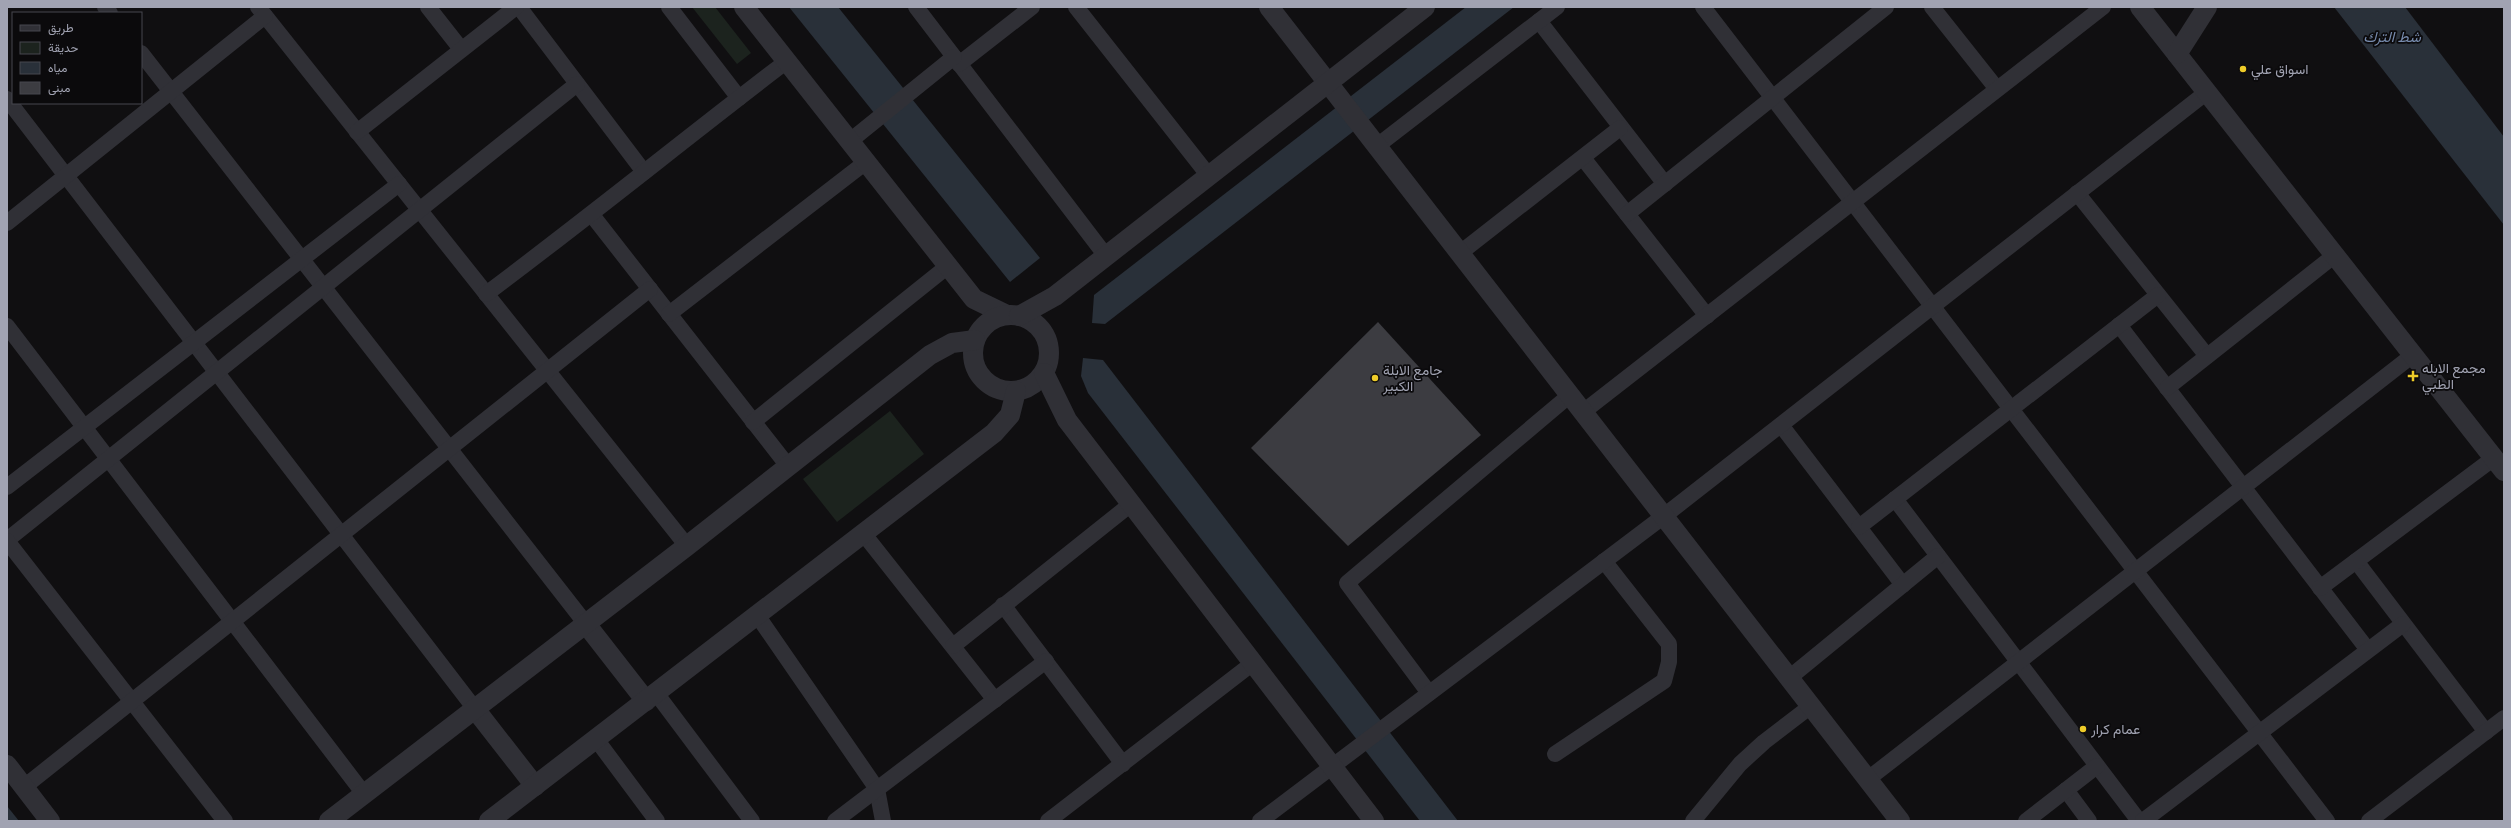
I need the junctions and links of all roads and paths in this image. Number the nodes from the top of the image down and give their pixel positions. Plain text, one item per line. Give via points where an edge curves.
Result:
1 (428, 7) edge
2 (516, 7) edge
3 (519, 7) edge
4 (669, 7) edge
5 (744, 7) edge
6 (916, 7) edge
7 (1032, 7) edge
8 (1076, 7) edge
9 (1269, 7) edge
10 (1426, 7) edge
11 (1557, 7) edge
12 (1702, 7) edge
13 (1932, 7) edge
14 (2103, 7) edge
15 (2140, 7) edge
16 (2206, 7) edge
17 (1878, 9) edge
18 (261, 11) edge
19 (1539, 22) junction
20 (461, 49) junction
21 (142, 54) edge
22 (2177, 54) junction
23 (957, 60) junction
24 (787, 61) junction
25 (1328, 83) junction
26 (577, 84) junction
27 (1997, 89) junction
28 (170, 91) junction
29 (2207, 92) junction
30 (739, 98) junction
31 (1772, 98) junction
32 (7, 99) edge
33 (1620, 128) junction
34 (357, 132) junction
35 (850, 141) junction
36 (1377, 146) junction
37 (1583, 158) junction
38 (866, 162) junction
39 (644, 172) junction
40 (66, 176) junction
41 (1209, 176) junction
42 (399, 184) junction
43 (1665, 184) junction
44 (2077, 194) junction
45 (1852, 202) junction
46 (420, 210) junction
47 (1627, 214) junction
48 (592, 215) junction
49 (7, 223) edge
50 (1460, 253) junction
51 (2335, 255) junction
52 (1106, 256) junction
53 (302, 260) junction
54 (948, 266) junction
55 (323, 287) junction
56 (650, 289) junction
57 (486, 294) junction
58 (2158, 295) junction
59 (1055, 296) junction
60 (974, 299) junction
61 (1932, 306) junction
62 (669, 314) junction
63 (1013, 315) junction
64 (1707, 316) junction
65 (7, 326) edge
66 (2119, 326) junction
67 (976, 337) junction
68 (1047, 340) junction
69 (194, 342) junction
70 (2413, 355) junction
71 (2207, 356) junction
72 (547, 371) junction
73 (217, 372) junction
74 (1044, 374) junction
75 (2167, 388) junction
76 (1022, 390) junction
77 (1570, 395) junction
78 (2011, 409) junction
79 (1583, 412) junction
80 (1067, 420) junction
81 (753, 422) junction
82 (1781, 424) junction
83 (84, 428) junction
84 (449, 449) junction
85 (108, 459) junction
86 (2499, 464) edge
87 (788, 466) junction
88 (7, 487) edge
89 (2243, 487) junction
90 (1895, 499) junction
91 (1131, 504) junction
92 (1664, 516) junction
93 (1858, 527) junction
94 (863, 533) junction
95 (342, 534) junction
96 (7, 541) edge
97 (687, 546) junction
98 (1938, 556) junction
99 (1604, 561) junction
100 (2356, 561) junction
101 (2135, 571) junction
102 (1902, 585) junction
103 (2320, 588) junction
104 (1003, 605) junction
105 (757, 615) junction
106 (232, 622) junction
107 (586, 624) junction
108 (2403, 624) junction
109 (953, 646) junction
110 (2368, 650) junction
111 (1046, 661) junction
112 (2019, 662) junction
113 (1253, 663) junction
114 (1789, 678) junction
115 (1429, 693) junction
116 (651, 697) junction
117 (994, 700) junction
118 (132, 702) junction
119 (1810, 706) junction
120 (475, 708) junction
121 (2504, 718) edge
122 (2486, 732) junction
123 (2259, 733) junction
124 (596, 739) junction
125 (1556, 754) dead end
126 (1123, 764) junction
127 (7, 765) edge
128 (1332, 766) junction
129 (2097, 766) junction
130 (1868, 779) junction
131 (535, 786) junction
132 (24, 787) junction
133 (877, 789) junction
134 (2066, 790) junction
135 (364, 794) junction
136 (50, 821) edge
137 (225, 821) edge
138 (330, 821) edge
139 (490, 821) edge
140 (657, 821) edge
141 (752, 821) edge
142 (835, 821) edge
143 (884, 821) edge
144 (1048, 821) edge
145 (1260, 821) edge
146 (1374, 821) edge
147 (1693, 821) edge
148 (1900, 821) edge
149 (2026, 821) edge
150 (2089, 821) edge
151 (2139, 821) edge
152 (2143, 821) edge
153 (2327, 821) edge
154 (2369, 821) edge

1 - 20 street
2 - 20 street
3 - 26 street
4 - 30 street
5 - 24 street
6 - 23 street
7 - 23 street
8 - 41 street
9 - 25 street
10 - 25 street
11 - 19 street
12 - 31 street
13 - 27 street
14 - 27 street
15 - 22 street
16 - 22 street
17 - 31 street
18 - 28 street
18 - 34 street
19 - 33 street
19 - 36 street
20 - 34 street
21 - 28 street
22 - 29 street
23 - 35 street
23 - 52 street
24 - 30 street
24 - 35 street
25 - 36 street
25 - 41 street
26 - 39 street
26 - 46 street
27 - 45 street
28 - 40 street
28 - 53 street
29 - 44 street
29 - 51 street
30 - 39 street
31 - 43 street
31 - 45 street
32 - 40 street
33 - 37 street
33 - 43 street
34 - 42 street
35 - 38 street
36 - 50 street
37 - 47 street
37 - 50 street
38 - 54 street
38 - 62 street
39 - 48 street
40 - 49 street
40 - 69 street
41 - 52 street
42 - 46 street
42 - 53 street
43 - 47 street
44 - 58 street
44 - 61 street
45 - 61 street
45 - 64 street
46 - 55 street
46 - 57 street
47 - 64 street
48 - 56 street
48 - 57 street
50 - 77 street
51 - 70 street
51 - 71 street
52 - 59 street
53 - 55 street
53 - 69 street
54 - 60 street
54 - 81 street
55 - 73 street
55 - 84 street
56 - 62 street
56 - 72 street
57 - 72 street
58 - 66 street
58 - 71 street
59 - 63 street
59 - 68 street
60 - 63 street
60 - 67 street
61 - 78 street
61 - 82 street
62 - 81 street
63 - 67 street via 996,318 985,324
63 - 68 street via 1031,321 1041,329
64 - 79 street
65 - 83 street
66 - 75 street
66 - 78 street
67 - 76 street via 973,362 985,382 1005,391
67 - 87 street via 952,343 930,354
68 - 74 street via 1049,357
69 - 73 street
69 - 83 street
70 - 86 street
70 - 89 street
71 - 75 street
72 - 84 street
72 - 97 street
73 - 85 street
73 - 95 street
74 - 76 street
74 - 80 street
75 - 89 street
76 - 80 street
76 - 94 street via 1010,415 994,433
77 - 79 street
77 - 115 street via 1347,583
78 - 90 street
78 - 101 street
79 - 92 street
80 - 91 street
81 - 87 street
82 - 92 street
82 - 93 street
83 - 85 street
83 - 88 street
84 - 95 street
84 - 107 street
85 - 96 street
85 - 106 street
86 - 100 street
87 - 97 street
89 - 101 street
89 - 103 street
90 - 93 street
90 - 98 street
91 - 104 street
91 - 113 street
92 - 99 street
92 - 114 street
93 - 102 street
94 - 105 street
94 - 109 street
95 - 106 street
95 - 120 street
96 - 118 street
97 - 107 street
98 - 102 street
98 - 112 street
99 - 115 street
99 - 125 street via 1669,644 1669,662 1664,681
100 - 103 street
100 - 108 street
101 - 112 street
101 - 123 street
102 - 114 street
103 - 110 street
104 - 109 street
104 - 111 street
105 - 116 street
105 - 133 street
106 - 118 street
106 - 135 street
107 - 116 street
107 - 120 street
108 - 110 street
108 - 122 street
109 - 117 street
110 - 123 street
111 - 117 street
111 - 126 street
112 - 129 street
112 - 130 street
113 - 126 street
113 - 128 street
114 - 119 street
115 - 128 street
116 - 124 street
116 - 141 street
117 - 133 street
118 - 132 street
118 - 137 street
119 - 130 street
119 - 147 street via 1740,764
120 - 131 street
120 - 135 street
121 - 122 street
122 - 154 street
123 - 152 street
123 - 153 street
124 - 131 street
124 - 140 street
126 - 144 street
127 - 132 street
128 - 145 street
128 - 146 street
129 - 134 street
129 - 151 street
130 - 148 street
131 - 139 street
132 - 136 street
133 - 142 street
133 - 143 street
134 - 149 street
134 - 150 street
135 - 138 street

